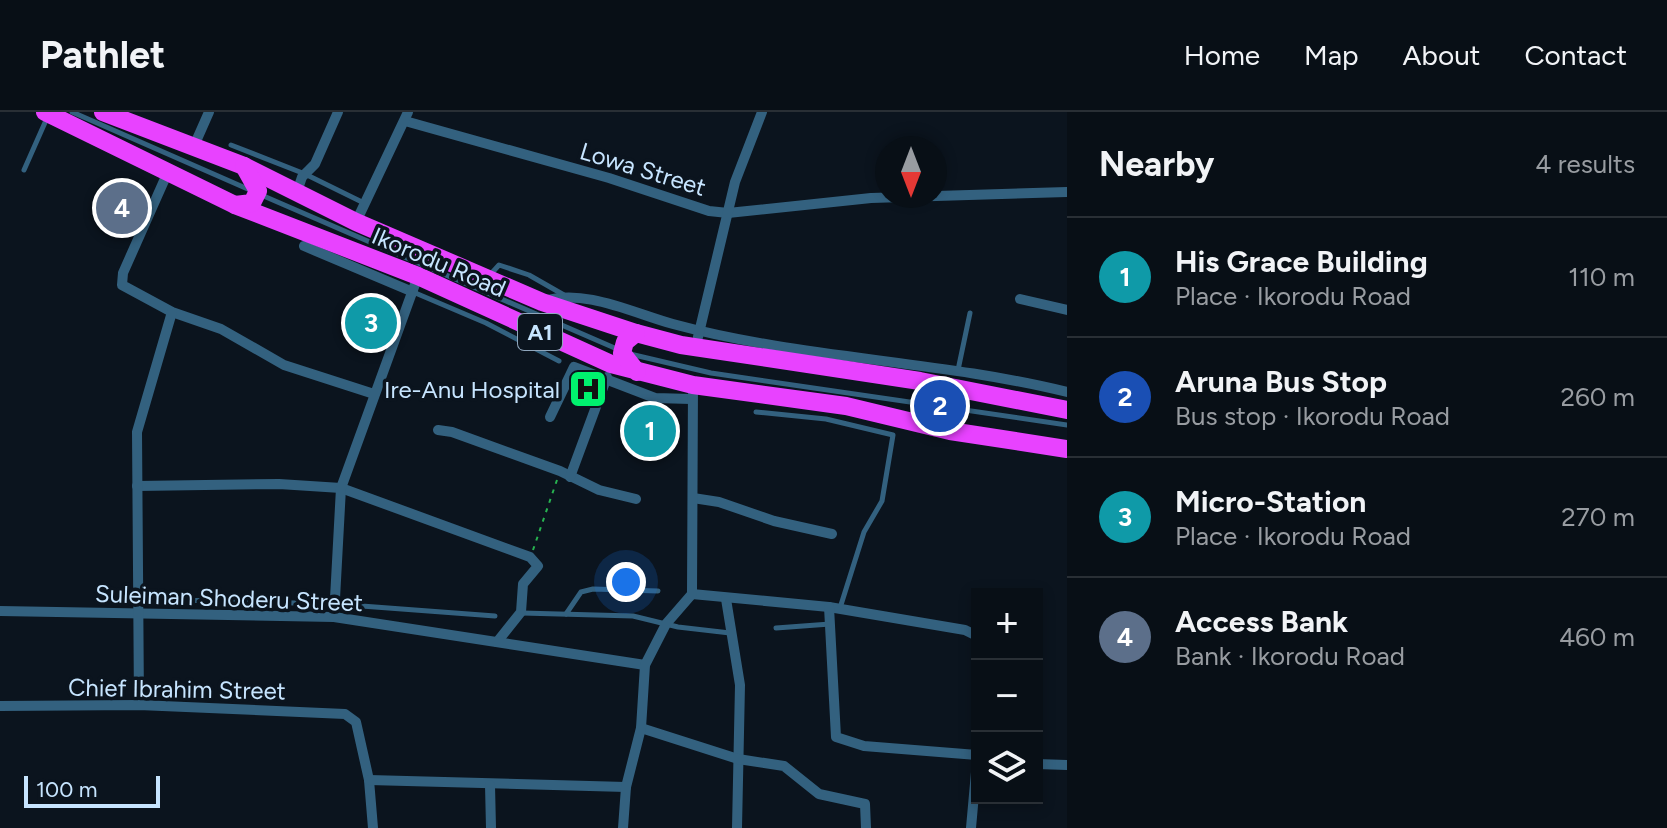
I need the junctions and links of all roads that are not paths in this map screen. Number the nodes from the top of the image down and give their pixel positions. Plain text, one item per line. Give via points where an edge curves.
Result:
1 (72, 112) edge
2 (103, 112) edge
3 (209, 112) edge
4 (338, 112) edge
5 (762, 112) edge
6 (47, 113) edge
7 (406, 116) edge
8 (231, 145) dead end
9 (194, 146) junction
10 (244, 166) junction
11 (24, 170) dead end
12 (167, 174) junction
13 (305, 174) junction
14 (297, 192) junction
15 (1067, 192) edge
16 (257, 193) junction
17 (364, 203) junction
18 (235, 205) junction
19 (728, 213) junction
20 (356, 222) junction
21 (304, 246) dead end
22 (487, 278) junction
23 (416, 284) junction
24 (564, 295) junction
25 (1020, 299) dead end
26 (542, 302) junction
27 (1067, 310) edge
28 (172, 312) junction
29 (970, 313) dead end
30 (636, 333) junction
31 (698, 339) junction
32 (559, 361) dead end
33 (613, 365) junction
34 (958, 370) junction
35 (692, 392) junction
36 (1067, 392) edge
37 (374, 394) junction
38 (1067, 410) edge
39 (756, 412) dead end
40 (550, 417) dead end
41 (1067, 425) edge
42 (438, 430) dead end
43 (1067, 449) edge
44 (565, 474) junction
45 (137, 486) junction
46 (341, 488) junction
47 (693, 498) junction
48 (636, 499) dead end
49 (832, 534) dead end
50 (658, 591) dead end
51 (692, 594) junction
52 (136, 599) junction
53 (726, 599) junction
54 (335, 604) junction
55 (834, 608) junction
56 (0, 611) edge
57 (521, 612) junction
58 (136, 613) junction
59 (566, 614) junction
60 (495, 616) dead end
61 (334, 617) junction
62 (666, 624) junction
63 (831, 624) junction
64 (776, 628) dead end
65 (734, 633) junction
66 (971, 633) edge
67 (497, 642) junction
68 (645, 665) junction
69 (139, 705) junction
70 (0, 706) edge
71 (641, 728) junction
72 (738, 759) junction
73 (971, 759) edge
74 (1043, 764) edge
75 (1067, 765) edge
76 (369, 780) junction
77 (490, 785) junction
78 (626, 787) junction
79 (973, 804) edge
80 (373, 828) edge
81 (491, 828) edge
82 (623, 828) edge
83 (737, 828) edge
84 (866, 828) edge
85 (971, 828) edge

1 - 16 lane
2 - 9 highway, Ikorodu Road / A1
3 - 9 street
4 - 13 street
5 - 19 street
6 - 11 lane
6 - 12 highway, Ikorodu Road / A1
7 - 17 street
7 - 19 street, Lowa Street
8 - 13 lane
9 - 10 highway, Ikorodu Road / A1
10 - 14 highway, Ikorodu Road / A1
10 - 16 highway via 258,185
12 - 18 highway, Ikorodu Road / A1
12 - 28 street via 121,280
13 - 14 street
13 - 17 lane
14 - 20 highway, Ikorodu Road / A1
15 - 19 street, Lowa Street via 871,198
16 - 18 highway via 252,203
16 - 33 lane
17 - 20 street
18 - 23 highway, Ikorodu Road / A1
19 - 31 street
20 - 22 highway, Ikorodu Road / A1
21 - 23 street
22 - 24 lane via 503,266
22 - 26 highway, Ikorodu Road / A1
23 - 32 lane
23 - 33 highway, Ikorodu Road / A1
23 - 37 street
24 - 26 street
24 - 31 street
25 - 27 street
26 - 30 highway, Ikorodu Road / A1
28 - 37 street via 221,329 284,365
28 - 45 street via 137,432
29 - 34 lane
30 - 31 highway, Ikorodu Road / A1
30 - 33 highway
31 - 34 street
31 - 38 highway, Ikorodu Road / A1
33 - 35 highway, Ikorodu Road / A1
33 - 35 street via 655,398
33 - 40 street via 571,369
33 - 41 lane via 664,364
33 - 44 street
34 - 36 street
35 - 43 highway, Ikorodu Road / A1 via 846,406 950,431
35 - 47 street
37 - 46 street
39 - 55 lane via 826,419 893,435 882,501
42 - 44 street
44 - 48 street
45 - 46 street
45 - 52 street
46 - 54 street
46 - 57 street via 530,557 538,566 523,584
47 - 49 street
47 - 51 street
50 - 59 lane via 593,589 581,592
51 - 53 street
51 - 62 street
52 - 54 lane
52 - 58 street
53 - 55 street
53 - 65 street
54 - 60 lane
54 - 61 street
55 - 63 street
55 - 66 street
56 - 58 street, Suleiman Shoderu Street
57 - 59 lane
57 - 67 street
58 - 61 street, Suleiman Shoderu Street
58 - 69 street
59 - 62 lane via 633,616
61 - 67 street, Suleiman Shoderu Street
62 - 65 lane
62 - 68 street
63 - 64 lane
63 - 73 street via 836,737 864,746
65 - 72 street via 740,685
67 - 68 street, Suleiman Shoderu Street
68 - 71 street
69 - 70 street, Chief Ibrahim Street
69 - 76 street, Chief Ibrahim Street via 352,717
71 - 72 street
71 - 78 street
72 - 83 street
72 - 84 street via 784,766 819,794 859,800 865,804
74 - 75 street
76 - 77 street
76 - 80 street
77 - 78 street
77 - 81 street
78 - 82 street
79 - 85 street

